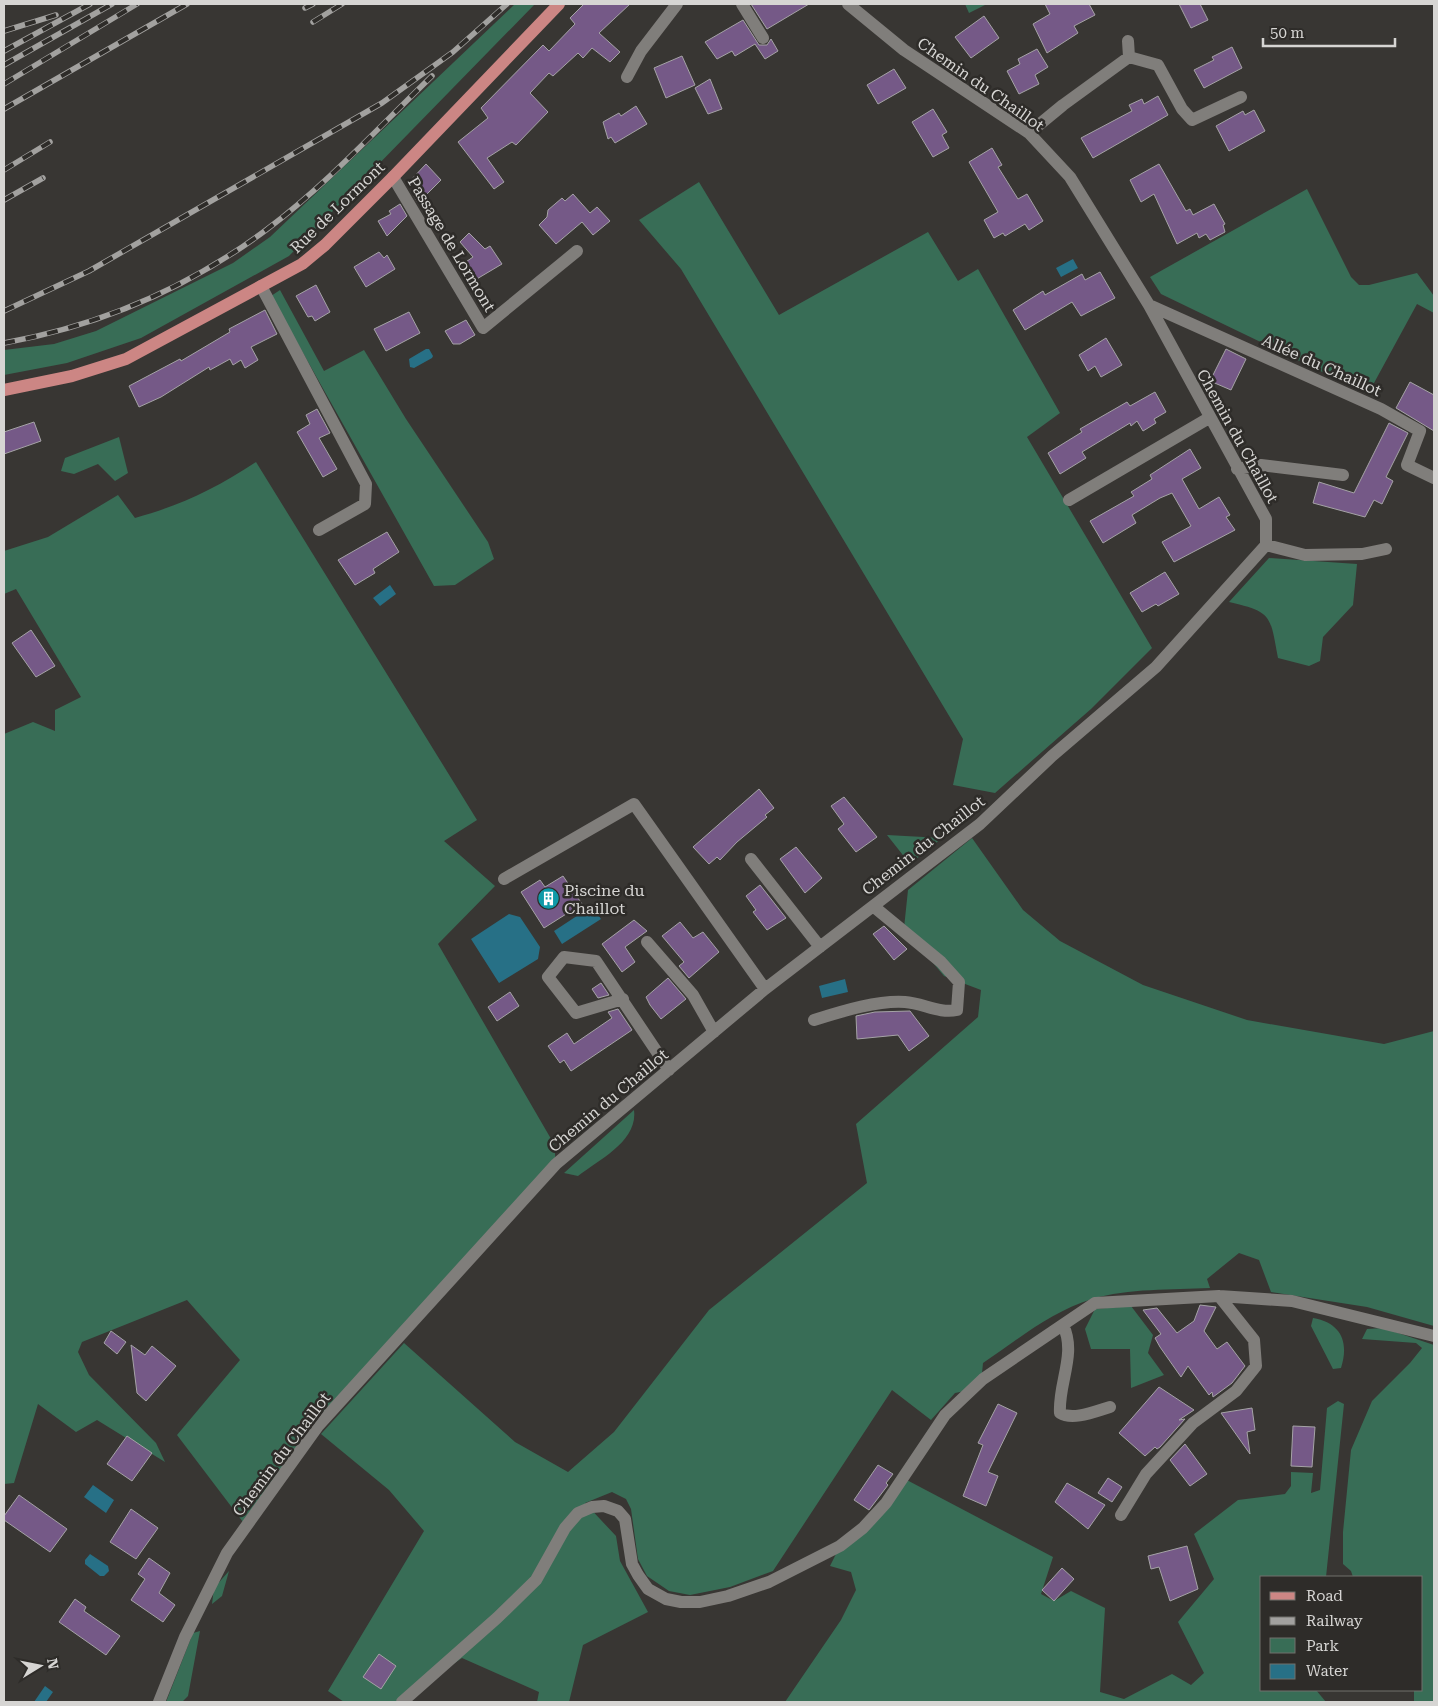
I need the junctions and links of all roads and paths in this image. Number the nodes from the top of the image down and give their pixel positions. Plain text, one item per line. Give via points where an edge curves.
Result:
1 (559, 4) edge
2 (677, 4) edge
3 (742, 4) edge
4 (848, 4) edge
5 (763, 38) dead end
6 (1128, 41) dead end
7 (1129, 57) junction
8 (627, 77) dead end
9 (1241, 97) dead end
10 (1029, 133) junction
11 (393, 177) junction
12 (577, 251) dead end
13 (261, 286) junction
14 (1149, 305) junction
15 (4, 390) edge
16 (1209, 418) junction
17 (1237, 469) junction
18 (1343, 475) dead end
19 (1434, 478) edge
20 (1068, 500) dead end
21 (319, 530) dead end
22 (1266, 545) junction
23 (1386, 549) dead end
24 (751, 859) dead end
25 (504, 878) dead end
26 (873, 906) junction
27 (647, 942) dead end
28 (820, 947) junction
29 (765, 989) junction
30 (623, 1000) junction
31 (814, 1020) dead end
32 (714, 1032) junction
33 (669, 1070) junction
34 (1219, 1296) junction
35 (1063, 1325) junction
36 (1434, 1336) edge
37 (1110, 1407) dead end
38 (1121, 1515) dead end
39 (159, 1702) edge
40 (402, 1702) edge

1 - 11 main road, Rue de Lormont
2 - 8 street via 641,51
3 - 5 street
4 - 10 street, Chemin du Chaillot via 904,50
6 - 7 street
7 - 9 street via 1158,65 1182,109 1192,120
7 - 10 street
10 - 14 street, Chemin du Chaillot via 1070,177
11 - 12 street, Passage de Lormont via 483,328
11 - 13 main road, Rue de Lormont via 302,264
13 - 15 main road, Rue de Lormont via 126,359 72,376
13 - 21 street via 366,484 365,504
14 - 16 street, Chemin du Chaillot
14 - 19 street, Allée du Chaillot via 1381,410 1420,431 1407,465
16 - 17 street, Chemin du Chaillot
16 - 20 street
17 - 18 street via 1261,465
17 - 22 street, Chemin du Chaillot via 1266,520
22 - 23 street via 1305,555 1362,554
22 - 26 street, Chemin du Chaillot via 1156,667 1052,756 980,824
24 - 28 street
25 - 29 street via 634,804
26 - 28 street, Chemin du Chaillot
26 - 31 street via 941,962 959,982 958,1010 947,1012 904,1002 854,1008
27 - 32 street via 694,995
28 - 29 street, Chemin du Chaillot
29 - 32 street, Chemin du Chaillot
30 - 30 street via 596,961 564,957 548,976 576,1013
30 - 33 street
32 - 33 street, Chemin du Chaillot
33 - 39 street, Chemin du Chaillot via 556,1164 318,1426 226,1553 185,1637
34 - 35 street via 1096,1303
34 - 36 street via 1292,1301
34 - 38 street via 1254,1340 1256,1366 1236,1392 1193,1423 1153,1467
35 - 37 street via 1068,1336 1068,1361 1059,1403 1060,1413 1076,1416
35 - 40 street via 983,1379 945,1415 886,1503 863,1528 812,1562 728,1596 700,1602 666,1599 648,1588 632,1564 625,1519 618,1511 604,1506 592,1507 578,1513 565,1528 536,1580

